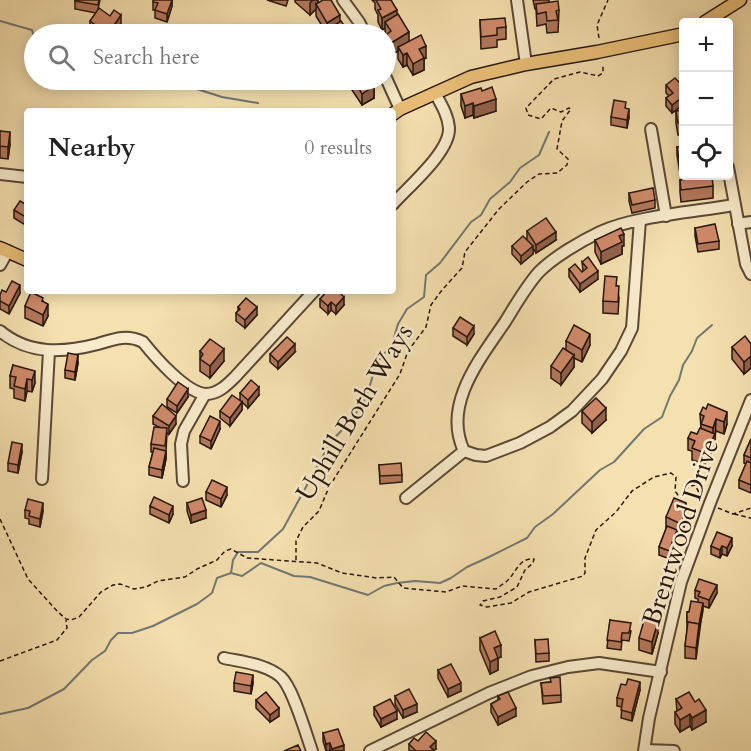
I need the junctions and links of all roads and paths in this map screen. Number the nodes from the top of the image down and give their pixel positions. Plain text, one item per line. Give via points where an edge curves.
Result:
1 (343, 0) edge
2 (517, 0) edge
3 (608, 0) edge
4 (740, 0) edge
5 (711, 18) edge
6 (360, 24) edge
7 (679, 37) edge
8 (599, 38) dead end
9 (526, 64) junction
10 (603, 65) dead end
11 (390, 90) edge
12 (435, 93) junction
13 (396, 108) edge
14 (397, 111) edge
15 (651, 129) dead end
16 (0, 174) edge
17 (24, 177) edge
18 (731, 180) edge
19 (396, 201) edge
20 (734, 205) junction
21 (666, 216) junction
22 (640, 220) junction
23 (751, 222) edge
24 (738, 224) junction
25 (4, 249) edge
26 (24, 259) edge
27 (0, 265) edge
28 (751, 274) edge
29 (311, 294) edge
30 (0, 331) edge
31 (49, 351) junction
32 (205, 394) junction
33 (751, 400) edge
34 (464, 451) junction
35 (42, 479) dead end
36 (183, 481) dead end
37 (406, 498) dead end
38 (705, 502) dead end
39 (714, 505) dead end
40 (751, 508) edge
41 (733, 514) junction
42 (751, 518) edge
43 (0, 519) edge
44 (296, 561) junction
45 (66, 619) junction
46 (224, 658) dead end
47 (0, 661) edge
48 (661, 672) junction
49 (392, 746) edge
50 (645, 750) edge
51 (312, 751) edge
52 (370, 751) edge
53 (674, 751) edge

1 - 6 street
2 - 9 street
3 - 8 path via 597,25
4 - 5 main road
7 - 9 main road
9 - 12 main road via 471,77
10 - 44 path, Uphill Both Ways via 603,72 598,75 580,72 554,80 526,108 528,115 541,120 551,108 561,112 571,109 562,121 557,149 568,159 567,165 558,173 539,174 527,182 499,209 465,252 462,268 431,305 426,327 408,351 400,374 329,487 319,511 303,527 296,541
11 - 13 street
12 - 14 main road
12 - 19 street via 447,116 448,138
15 - 21 street
16 - 17 street
18 - 20 street
20 - 21 street
20 - 24 street
21 - 22 street
22 - 34 street via 600,232 539,272 468,378 457,428
22 - 34 street via 632,328 602,379 550,428 486,456
23 - 24 street
24 - 28 street
25 - 26 main road
25 - 27 street
29 - 32 street via 235,377 220,390
30 - 31 street via 22,345
31 - 32 street via 119,338 136,339 178,379
31 - 35 street
32 - 36 street via 184,431
33 - 48 street, Brentwood Drive via 681,582
34 - 37 street
38 - 44 path via 695,485 678,495 676,477 671,473 654,477 632,491 597,530 585,558 583,576 494,606 480,605 518,587 534,559 518,565 496,589 462,586 446,592 403,588 394,577 342,573 317,563
39 - 41 path
40 - 41 path
41 - 42 path
43 - 45 path via 28,579
44 - 45 path via 247,558 225,550 217,560 185,577 134,589 113,585 101,592 76,620
45 - 47 path via 67,627 57,640
46 - 51 street via 264,668 286,682
48 - 49 street via 599,663 532,676 489,693
48 - 50 street, Brentwood Drive
49 - 52 street
50 - 53 street

